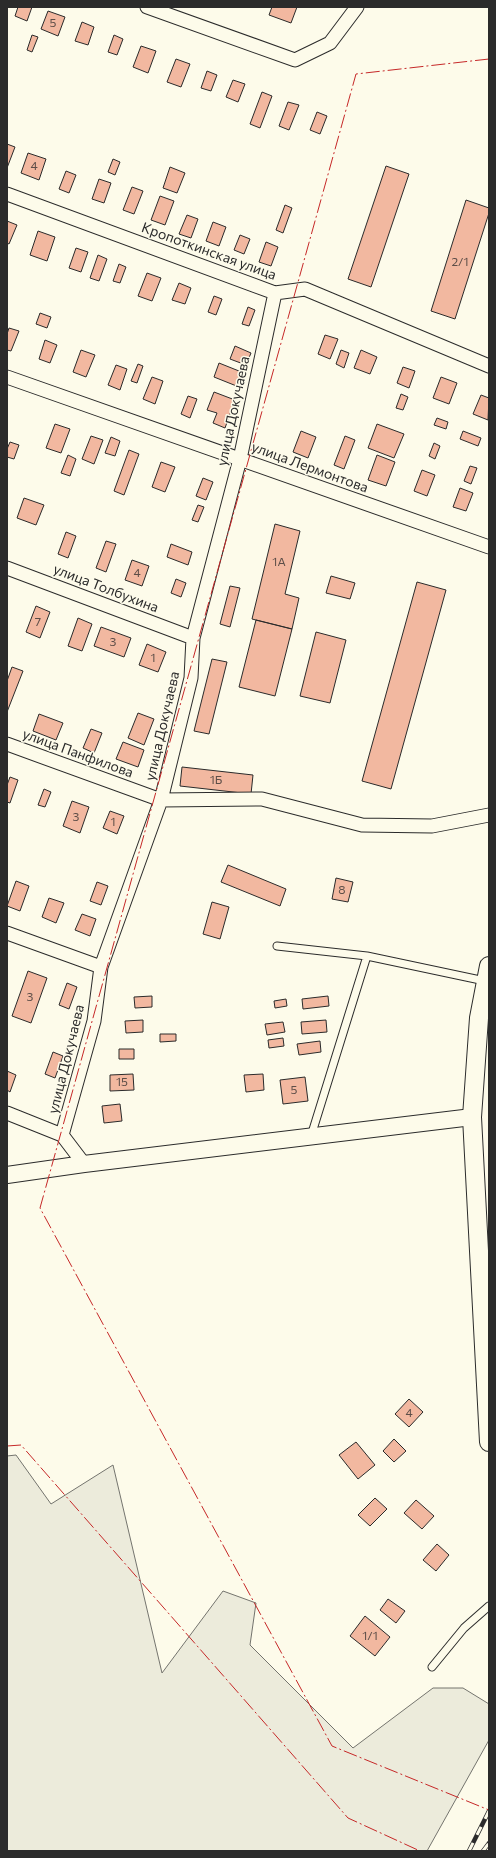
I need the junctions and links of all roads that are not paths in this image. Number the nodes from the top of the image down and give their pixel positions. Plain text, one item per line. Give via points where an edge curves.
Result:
1 (147, 7) edge
2 (358, 7) edge
3 (7, 194) edge
4 (275, 293) junction
5 (489, 366) edge
6 (7, 377) edge
7 (240, 459) junction
8 (489, 548) edge
9 (7, 568) edge
10 (193, 638) junction
11 (7, 744) edge
12 (161, 800) junction
13 (489, 815) edge
14 (7, 933) edge
15 (277, 946) dead end
16 (367, 956) junction
17 (101, 967) junction
18 (487, 974) edge
19 (7, 1113) edge
20 (472, 1117) junction
21 (62, 1135) junction
22 (311, 1136) junction
23 (84, 1164) junction
24 (7, 1175) edge
25 (489, 1442) edge
26 (489, 1606) edge
27 (432, 1667) dead end

1 - 2 street via 295,60 330,42
3 - 4 street, Кропоткинская улица
4 - 5 street, Кропоткинская улица via 305,289
4 - 7 street, улица Докучаева
6 - 7 street, улица Лермонтова
7 - 8 street, улица Лермонтова
7 - 10 street, улица Докучаева
9 - 10 street, улица Толбухина
10 - 12 street, улица Докучаева via 191,678
11 - 12 street, улица Панфилова
12 - 13 street via 262,799 362,825 432,826
12 - 17 street, улица Докучаева
14 - 17 street
15 - 16 lane
16 - 18 lane
16 - 22 lane
17 - 21 street, улица Докучаева via 94,1021
18 - 20 main road via 479,1018
19 - 21 street
20 - 22 street
20 - 25 main road
21 - 23 street
22 - 23 street
23 - 24 street
26 - 27 lane via 464,1628

